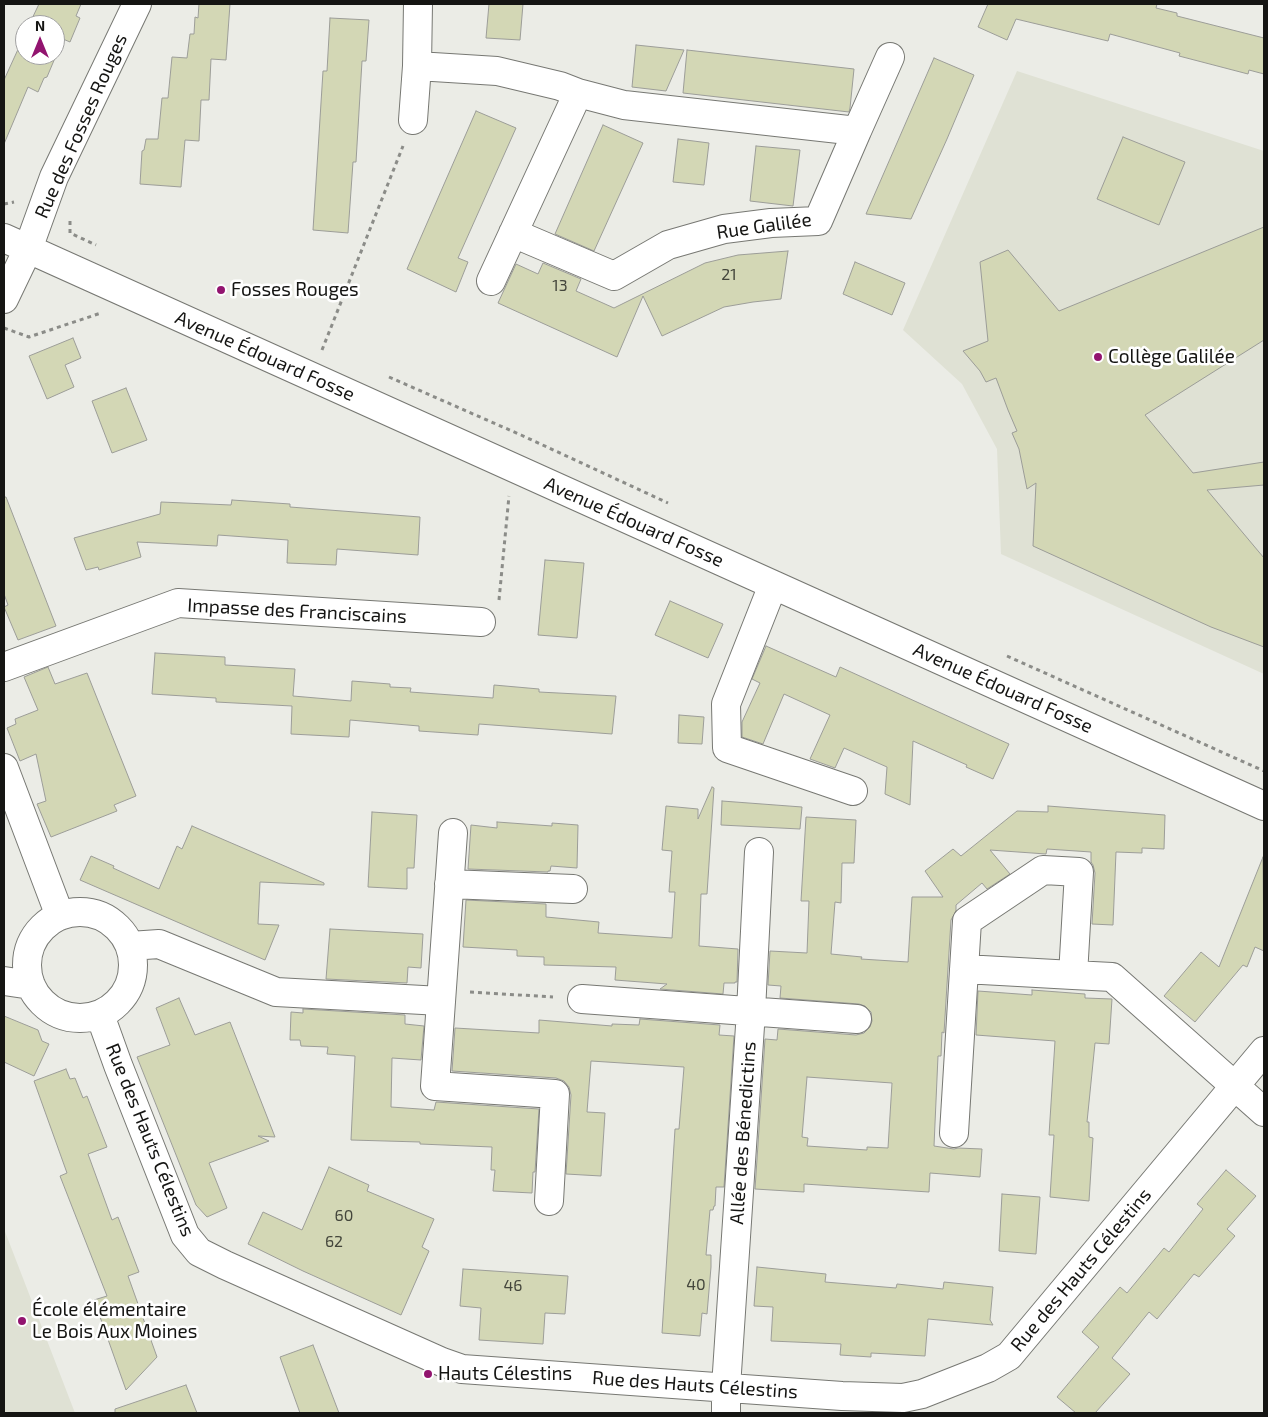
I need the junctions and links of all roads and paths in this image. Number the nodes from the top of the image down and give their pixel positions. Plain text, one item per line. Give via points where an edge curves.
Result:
1 (137, 4) edge
2 (418, 4) edge
3 (890, 58) dead end
4 (417, 66) junction
5 (578, 93) junction
6 (413, 120) joint
7 (858, 131) junction
8 (19, 197) dead end
9 (4, 204) edge
10 (70, 215) dead end
11 (513, 233) junction
12 (16, 243) edge
13 (104, 249) dead end
14 (491, 281) dead end
15 (132, 297) junction
16 (4, 299) edge
17 (4, 328) edge
18 (314, 345) dead end
19 (323, 349) junction
20 (310, 376) junction
21 (386, 376) dead end
22 (521, 435) junction
23 (511, 466) junction
24 (675, 506) dead end
25 (773, 585) junction
26 (481, 622) joint
27 (1000, 653) dead end
28 (4, 666) edge
29 (4, 768) edge
30 (1264, 771) edge
31 (853, 791) dead end
32 (1264, 806) edge
33 (453, 833) dead end
34 (759, 852) dead end
35 (449, 884) junction
36 (574, 889) dead end
37 (60, 916) junction
38 (130, 946) junction
39 (964, 969) junction
40 (1073, 975) junction
41 (4, 981) edge
42 (31, 985) junction
43 (441, 995) junction
44 (582, 999) joint
45 (751, 1011) junction
46 (100, 1015) junction
47 (858, 1019) dead end
48 (1264, 1051) edge
49 (1234, 1086) junction
50 (1264, 1112) edge
51 (954, 1133) dead end
52 (549, 1201) dead end
53 (726, 1400) edge
54 (877, 1405) edge

1 - 12 street, Rue des Fosses Rouges via 54,177
2 - 4 street
3 - 7 street, Rue Galilée
4 - 5 street via 497,71
4 - 6 street
5 - 7 street via 624,105
5 - 11 street
6 - 19 path
7 - 11 street, Rue Galilée via 818,221 724,229 668,245 614,276
8 - 9 path
10 - 13 path via 70,233
11 - 14 street
12 - 15 street, Avenue Édouard Fosse
12 - 16 street, Rue des Fosses Rouges
15 - 17 path via 127,308 29,336
15 - 20 street, Avenue Édouard Fosse
18 - 19 path
19 - 20 path
20 - 23 street, Avenue Édouard Fosse
21 - 22 path
22 - 23 path
22 - 24 path
23 - 25 street, Avenue Édouard Fosse
23 - 26 path via 500,599
25 - 31 street via 726,704 727,748
25 - 32 street, Avenue Édouard Fosse
26 - 28 street, Impasse des Franciscains via 178,604
27 - 30 path
29 - 37 street
33 - 35 street
34 - 45 street, Allée des Bénedictins
35 - 36 street
35 - 43 street
37 - 38 street via 93,914 108,920 121,931
37 - 42 street via 35,937 29,952
38 - 43 street via 159,944 276,992
38 - 46 street via 134,962 132,978 125,994
39 - 40 street
39 - 40 street via 967,921 1043,870 1052,870 1079,872
39 - 51 street
40 - 49 street via 1112,977
41 - 42 street
42 - 46 street via 39,999 67,1017
43 - 44 path
43 - 52 street via 435,1086 555,1094
44 - 45 street
45 - 47 street
45 - 53 street, Allée des Bénedictins
46 - 53 street, Rue des Hauts Célestins via 185,1235 199,1252 462,1370
48 - 49 street, Rue des Hauts Célestins
49 - 50 street
49 - 54 street, Rue des Hauts Célestins via 1008,1356 988,1368 922,1394
53 - 54 street, Rue des Hauts Célestins via 842,1396

